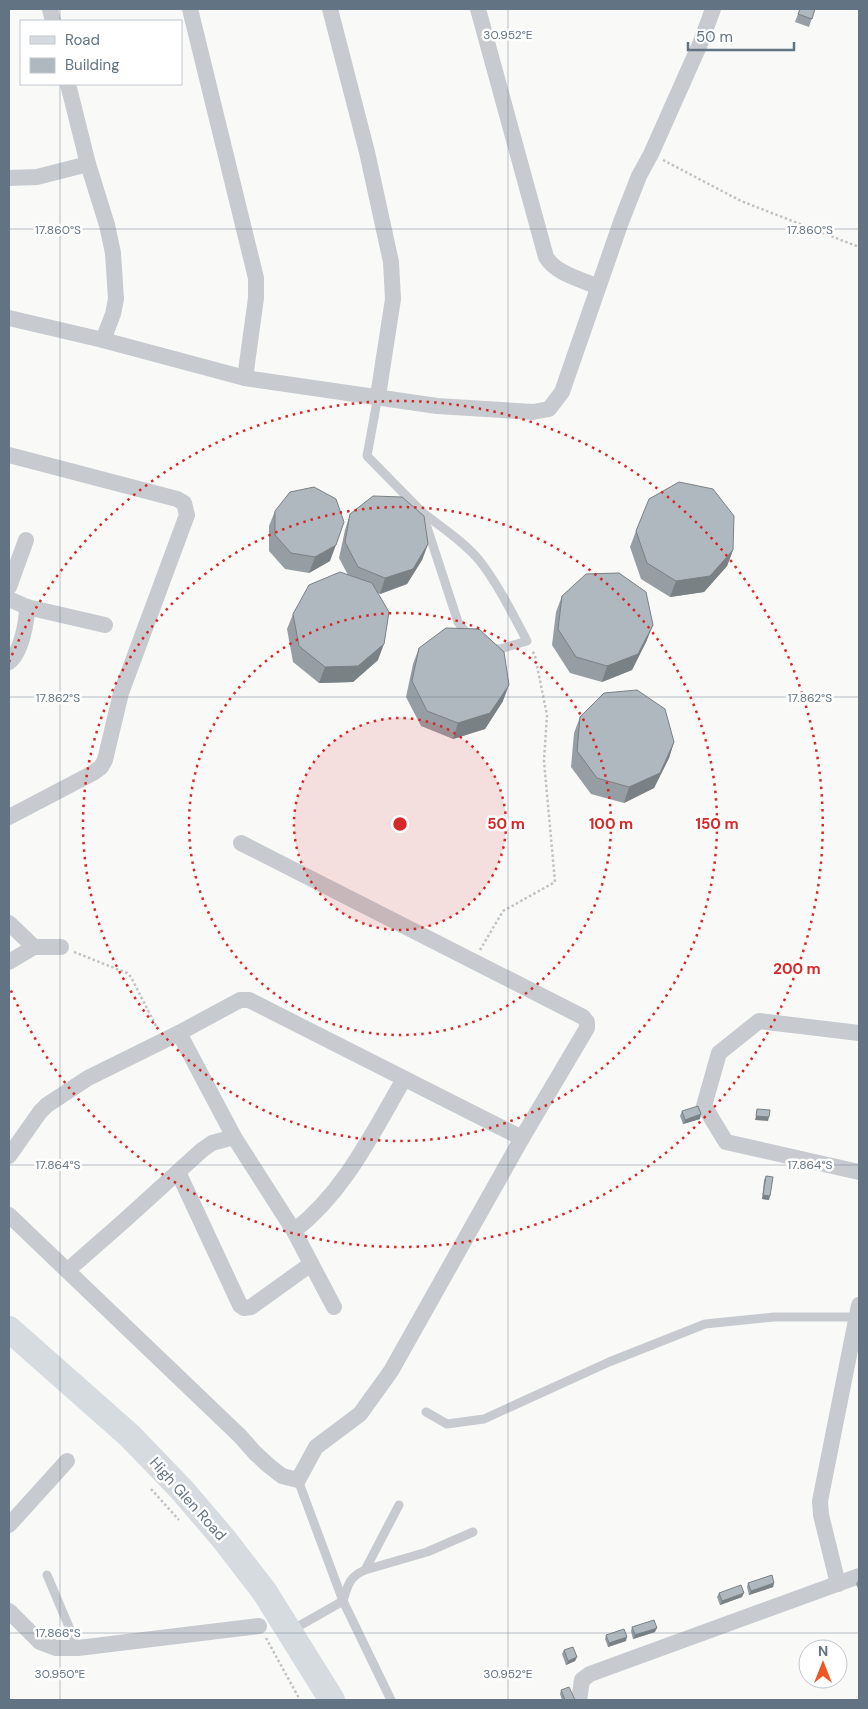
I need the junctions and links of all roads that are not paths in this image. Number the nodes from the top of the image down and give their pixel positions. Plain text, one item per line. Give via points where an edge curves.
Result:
1 (190, 9) edge
2 (330, 9) edge
3 (478, 9) edge
4 (713, 9) edge
5 (68, 85) edge
6 (88, 164) junction
7 (9, 178) edge
8 (598, 287) junction
9 (9, 318) edge
10 (103, 340) junction
11 (245, 378) junction
12 (378, 396) junction
13 (9, 455) edge
14 (422, 512) junction
15 (26, 540) dead end
16 (9, 587) edge
17 (9, 598) edge
18 (27, 607) junction
19 (105, 625) dead end
20 (9, 662) edge
21 (9, 818) edge
22 (241, 843) dead end
23 (9, 923) edge
24 (34, 947) junction
25 (61, 947) road end
26 (9, 962) edge
27 (179, 1033) junction
28 (859, 1033) edge
29 (404, 1078) junction
30 (234, 1136) junction
31 (522, 1138) junction
32 (9, 1156) edge
33 (178, 1172) junction
34 (859, 1172) edge
35 (9, 1215) edge
36 (294, 1231) junction
37 (311, 1264) junction
38 (68, 1270) junction
39 (334, 1307) dead end
40 (858, 1313) edge
41 (9, 1328) edge
42 (426, 1412) dead end
43 (67, 1461) dead end
44 (298, 1480) junction
45 (399, 1505) dead end
46 (9, 1525) edge
47 (473, 1532) dead end
48 (365, 1570) junction
49 (47, 1574) dead end
50 (859, 1576) edge
51 (838, 1584) junction
52 (343, 1601) junction
53 (9, 1611) edge
54 (260, 1626) road end
55 (290, 1631) junction
56 (78, 1648) junction
57 (332, 1700) edge
58 (391, 1700) edge
59 (579, 1700) edge

1 - 11 street via 256,278
2 - 12 street via 391,262 393,299
3 - 8 street via 546,257 556,269
4 - 8 street via 639,176
5 - 6 street
6 - 7 street via 37,177
6 - 10 street via 113,253 116,299
8 - 12 street via 562,392 549,409 533,412 437,406
9 - 10 street
10 - 11 street
11 - 12 street
12 - 14 lane via 368,456
13 - 21 street via 177,498 187,511 122,694 105,760 93,773
14 - 14 lane via 458,622 467,636 485,647 500,648 527,641 496,584 478,559
15 - 16 street
17 - 18 street
18 - 19 street
18 - 20 street via 18,650
22 - 31 street via 587,1022 587,1028
23 - 24 street
24 - 25 street
24 - 26 street
27 - 29 street via 240,1000 249,1000
27 - 30 street
27 - 32 street via 88,1078 47,1105
28 - 34 street via 759,1022 719,1053 704,1106 726,1142
29 - 31 street
29 - 36 street via 346,1177 312,1217
30 - 33 street via 212,1143
30 - 36 street
31 - 44 street via 390,1371 360,1414 316,1447
33 - 37 street via 244,1308 251,1307
33 - 38 street
35 - 38 street
36 - 37 street
37 - 39 street
38 - 44 street via 255,1453 282,1476
40 - 42 lane via 705,1324 609,1362 484,1419 447,1424
40 - 51 street via 820,1501
41 - 55 main road, High Glen Road via 130,1436 182,1490 229,1545
43 - 46 street
44 - 52 lane
45 - 48 lane
47 - 48 lane via 427,1552
48 - 52 lane via 349,1582
49 - 56 lane
50 - 51 street
51 - 59 street via 590,1674 582,1680
52 - 55 lane
52 - 58 lane
53 - 56 street via 40,1642 56,1648
54 - 56 street
55 - 57 main road, High Glen Road

